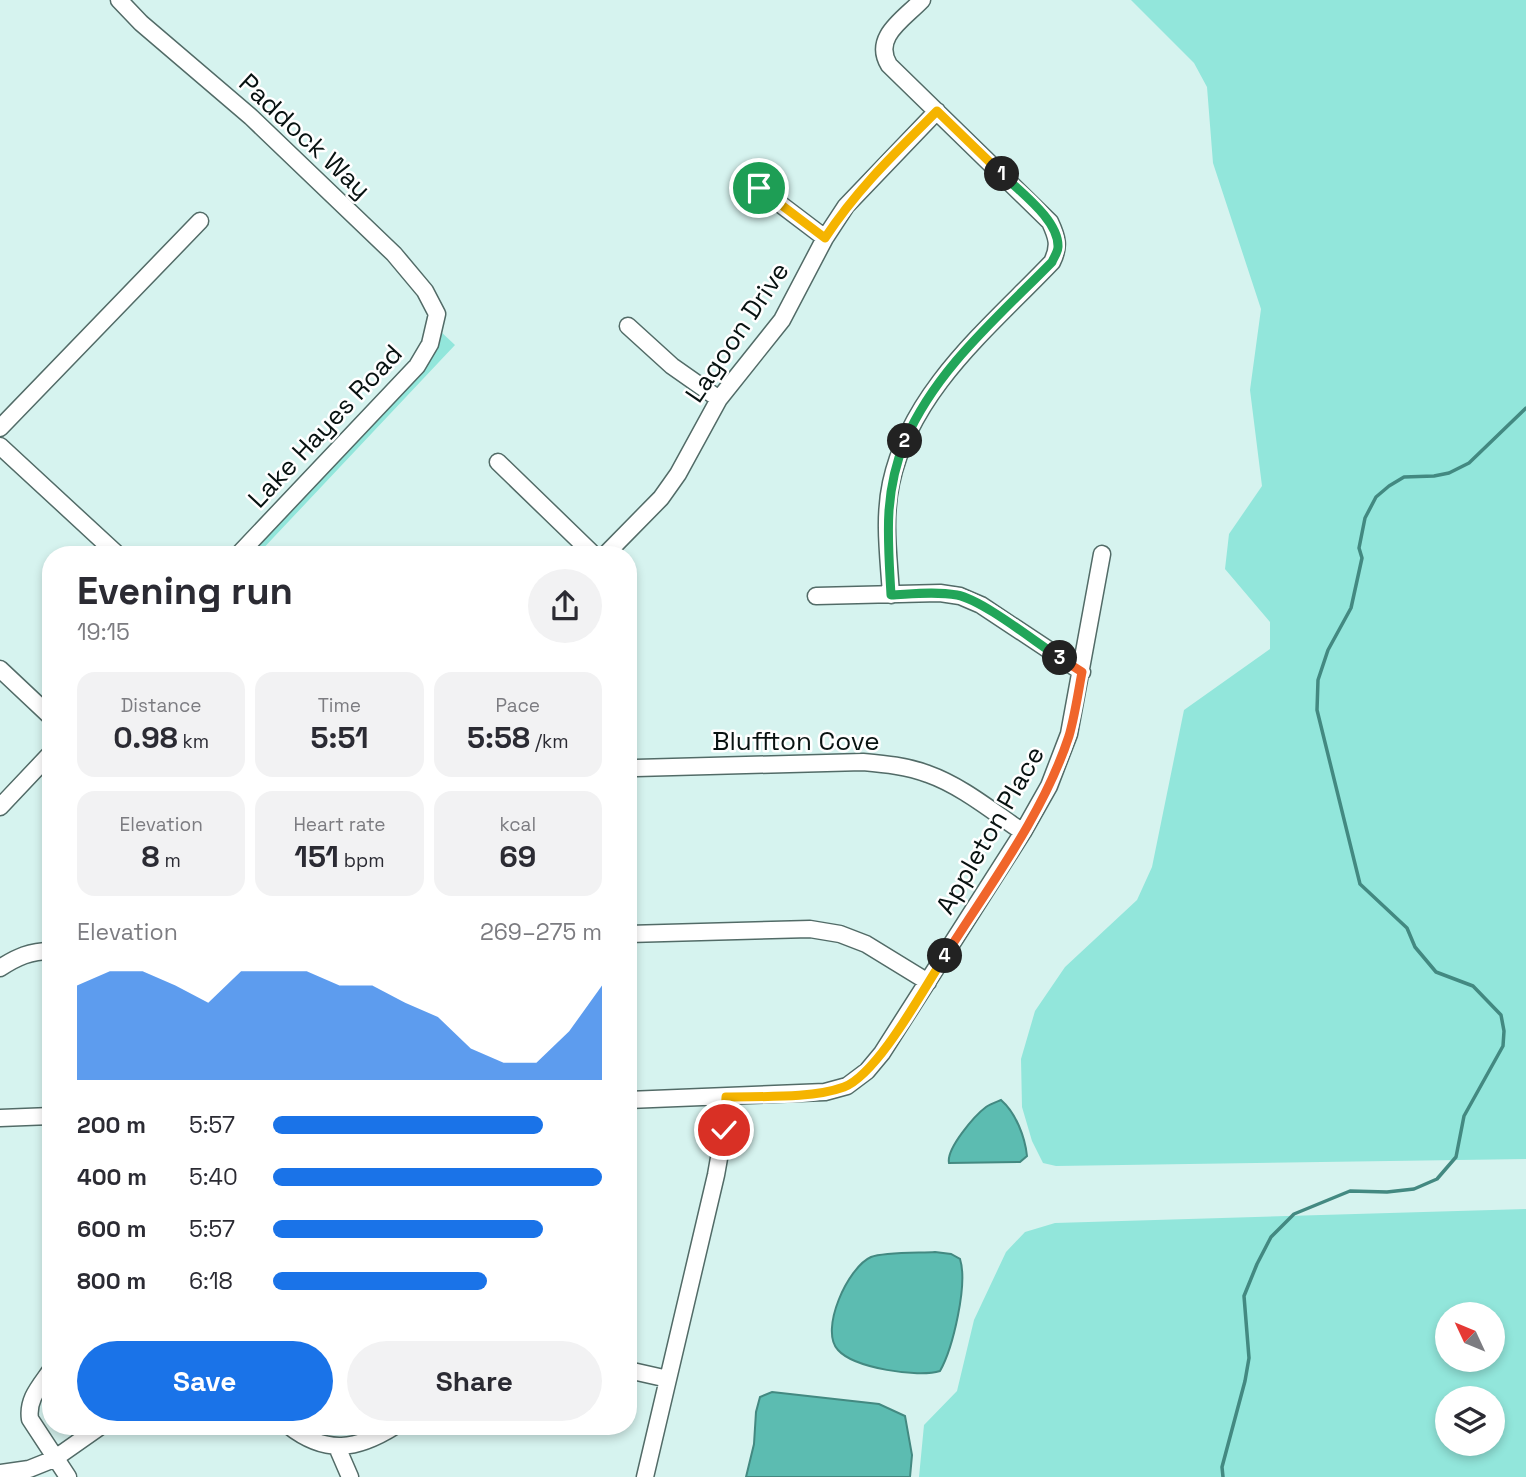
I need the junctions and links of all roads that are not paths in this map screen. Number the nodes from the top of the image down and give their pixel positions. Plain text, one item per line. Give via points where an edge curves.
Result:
1 (119, 0) edge
2 (922, 0) edge
3 (937, 111) junction
4 (759, 188) dead end
5 (200, 221) dead end
6 (825, 238) junction
7 (434, 323) joint
8 (628, 326) dead end
9 (719, 400) junction
10 (0, 428) edge
11 (0, 446) edge
12 (498, 461) dead end
13 (108, 546) edge
14 (247, 546) edge
15 (585, 546) edge
16 (614, 546) edge
17 (1102, 554) dead end
18 (891, 595) junction
19 (816, 596) dead end
20 (0, 669) edge
21 (1082, 672) junction
22 (42, 709) edge
23 (42, 763) edge
24 (637, 768) edge
25 (0, 807) edge
26 (1023, 832) junction
27 (637, 934) edge
28 (42, 951) edge
29 (0, 968) edge
30 (928, 982) junction
31 (726, 1097) junction
32 (637, 1100) edge
33 (42, 1116) edge
34 (0, 1118) edge
35 (637, 1372) edge
36 (668, 1379) junction
37 (42, 1382) edge
38 (88, 1435) edge
39 (303, 1435) edge
40 (378, 1435) edge
41 (337, 1447) junction
42 (54, 1459) junction
43 (0, 1473) edge
44 (68, 1477) edge
45 (350, 1477) edge
46 (645, 1477) edge

1 - 7 street, Paddock Way via 251,117 394,254 425,291 437,314
2 - 3 street via 886,36 883,55
3 - 6 street, Lagoon Drive via 862,187
3 - 18 street via 1050,222 1058,249 1052,262 945,373 913,423 891,484 887,523
4 - 6 street
5 - 10 street
6 - 9 street, Lagoon Drive via 782,320
7 - 14 street, Lake Hayes Road via 430,344 417,366
8 - 9 street
9 - 16 street, Lagoon Drive via 667,490
11 - 13 street
12 - 15 street
17 - 21 street, Appleton Place
18 - 19 street
18 - 21 street via 960,596
20 - 22 street
21 - 26 street, Appleton Place via 1069,734 1049,786
23 - 25 street
24 - 26 street, Bluffton Cove via 896,765 957,788
26 - 30 street, Appleton Place
27 - 30 street via 810,929 866,944
28 - 29 street via 15,958
30 - 31 street, Appleton Place via 882,1053 847,1086 825,1092
31 - 32 street, Appleton Place
31 - 36 street via 716,1175
33 - 34 street
35 - 36 street
36 - 46 street
37 - 42 street via 28,1407 30,1419
38 - 42 street
39 - 41 street
40 - 41 street via 359,1445
41 - 45 street
42 - 43 street
42 - 44 street

